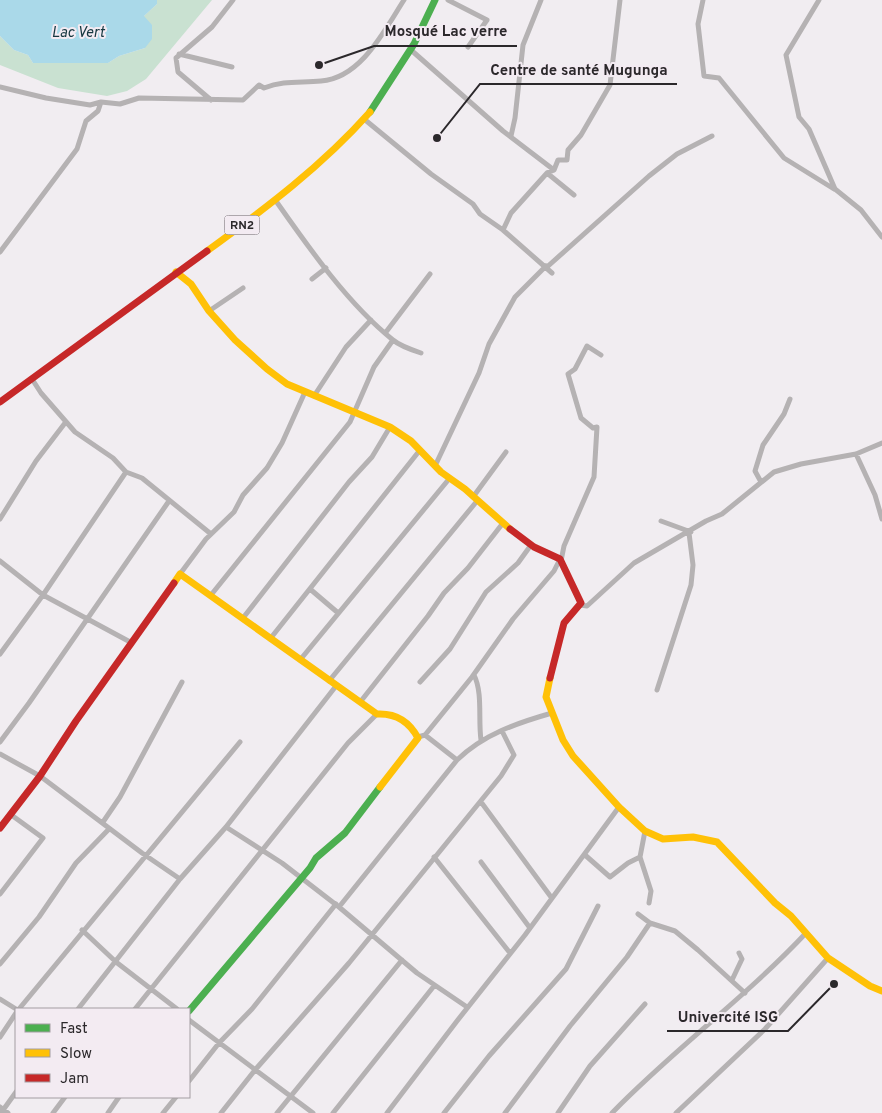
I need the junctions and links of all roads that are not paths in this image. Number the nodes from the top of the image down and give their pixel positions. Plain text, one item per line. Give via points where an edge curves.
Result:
1 (233, 0) edge
2 (404, 0) edge
3 (435, 0) edge
4 (448, 0) edge
5 (541, 0) edge
6 (620, 0) edge
7 (703, 0) edge
8 (819, 0) edge
9 (468, 47) dead end
10 (411, 50) junction
11 (179, 54) junction
12 (232, 67) dead end
13 (0, 87) edge
14 (211, 100) junction
15 (101, 102) junction
16 (364, 119) junction
17 (510, 136) junction
18 (712, 136) dead end
19 (554, 170) junction
20 (547, 173) junction
21 (835, 189) junction
22 (574, 195) dead end
23 (276, 201) junction
24 (503, 230) junction
25 (882, 237) edge
26 (0, 252) edge
27 (546, 267) junction
28 (326, 268) junction
29 (176, 272) junction
30 (552, 273) dead end
31 (430, 274) dead end
32 (312, 279) dead end
33 (243, 288) dead end
34 (210, 311) junction
35 (372, 320) junction
36 (386, 332) junction
37 (393, 340) junction
38 (421, 353) dead end
39 (601, 355) dead end
40 (32, 379) junction
41 (305, 392) junction
42 (314, 396) junction
43 (790, 399) dead end
44 (0, 402) edge
45 (354, 412) junction
46 (65, 422) junction
47 (390, 427) junction
48 (882, 443) edge
49 (420, 450) junction
50 (506, 452) dead end
51 (856, 454) junction
52 (435, 466) junction
53 (126, 472) junction
54 (449, 479) junction
55 (761, 482) junction
56 (475, 499) junction
57 (169, 501) junction
58 (0, 519) edge
59 (882, 519) edge
60 (661, 521) dead end
61 (503, 523) junction
62 (690, 532) junction
63 (211, 534) junction
64 (531, 545) junction
65 (560, 560) junction
66 (0, 561) edge
67 (180, 574) junction
68 (310, 589) junction
69 (43, 595) junction
70 (211, 595) junction
71 (580, 605) junction
72 (337, 612) junction
73 (243, 618) junction
74 (87, 620) junction
75 (270, 639) junction
76 (132, 643) junction
77 (0, 654) edge
78 (300, 660) junction
79 (474, 675) junction
80 (329, 681) junction
81 (182, 682) dead end
82 (420, 682) dead end
83 (336, 686) junction
84 (657, 690) dead end
85 (361, 701) junction
86 (552, 713) junction
87 (377, 714) junction
88 (502, 731) junction
89 (421, 736) junction
90 (481, 740) junction
91 (0, 742) edge
92 (240, 742) dead end
93 (0, 754) edge
94 (457, 760) junction
95 (40, 776) junction
96 (481, 802) junction
97 (619, 807) junction
98 (10, 814) junction
99 (103, 822) junction
100 (226, 827) junction
101 (0, 828) edge
102 (110, 829) junction
103 (645, 832) junction
104 (262, 851) junction
105 (585, 855) junction
106 (145, 856) junction
107 (434, 857) junction
108 (640, 857) junction
109 (481, 862) dead end
110 (180, 879) junction
111 (301, 879) junction
112 (0, 894) edge
113 (551, 897) junction
114 (649, 903) dead end
115 (338, 906) junction
116 (598, 906) dead end
117 (638, 914) dead end
118 (650, 923) junction
119 (530, 928) junction
120 (82, 930) junction
121 (806, 932) junction
122 (372, 934) junction
123 (510, 953) junction
124 (739, 953) dead end
125 (828, 958) junction
126 (402, 960) junction
127 (116, 962) junction
128 (0, 964) edge
129 (732, 980) junction
130 (434, 986) junction
131 (151, 990) junction
132 (882, 991) edge
133 (745, 993) junction
134 (0, 999) edge
135 (645, 1004) dead end
136 (467, 1007) junction
137 (19, 1008) edge
138 (79, 1008) edge
139 (136, 1008) edge
140 (176, 1008) edge
141 (15, 1010) edge
142 (190, 1010) edge
143 (15, 1014) edge
144 (190, 1021) edge
145 (0, 1037) edge
146 (219, 1043) junction
147 (255, 1070) junction
148 (190, 1080) edge
149 (15, 1093) edge
150 (290, 1096) junction
151 (64, 1098) edge
152 (118, 1098) edge
153 (175, 1098) edge
154 (3, 1111) edge
155 (53, 1113) edge
156 (108, 1113) edge
157 (163, 1113) edge
158 (221, 1113) edge
159 (277, 1113) edge
160 (313, 1113) edge
161 (334, 1113) edge
162 (387, 1113) edge
163 (444, 1113) edge
164 (505, 1113) edge
165 (558, 1113) edge
166 (612, 1113) edge
167 (676, 1113) edge

1 - 11 street via 207,31
2 - 14 street via 353,70 340,77 319,82 285,81 264,88 259,85 243,100
3 - 10 main road, RN2
4 - 9 street via 487,20
5 - 17 street via 523,45
6 - 19 street via 610,85 581,136 568,150 567,160 558,160
7 - 21 street via 698,24 704,76 719,78 784,158
8 - 21 street via 786,55 799,117 809,129
10 - 16 main road, RN2
10 - 17 street
11 - 12 street
11 - 14 street via 176,58 178,72
13 - 15 street via 46,98 90,104
14 - 15 street via 148,98 120,104
15 - 26 street via 98,111 86,121 77,149
16 - 23 main road, RN2 via 341,144
16 - 24 street
17 - 19 street
18 - 27 street via 677,154 649,176
19 - 20 street
20 - 22 street
20 - 24 street via 511,213
21 - 25 street via 861,210
23 - 28 street
23 - 29 main road, RN2
24 - 27 street
27 - 30 street
27 - 52 street via 516,297 494,336
28 - 32 street
28 - 35 street
29 - 34 main road via 191,284
29 - 40 main road, RN2
31 - 36 street
33 - 34 street
34 - 41 main road via 266,369
35 - 36 street
35 - 42 street via 343,351
36 - 37 street
37 - 38 street
37 - 45 street via 374,367
39 - 65 street via 587,346 575,369 568,374 582,418 593,428 597,427 596,469
40 - 44 main road, RN2
40 - 46 street
41 - 42 main road
41 - 63 street via 282,443 266,468 243,495 234,512
42 - 45 main road
43 - 55 street via 763,445 755,472
45 - 47 main road
45 - 70 street via 350,422
46 - 53 street
46 - 58 street
47 - 49 main road
47 - 73 street via 372,458 349,482
48 - 51 street
49 - 52 main road
49 - 68 street
50 - 56 street
51 - 55 street via 801,464 774,472
51 - 59 street
52 - 54 main road
53 - 57 street via 142,478
53 - 69 street
54 - 56 main road
54 - 72 street
55 - 62 street via 722,514
56 - 61 main road
56 - 80 street
57 - 63 street
57 - 74 street
60 - 62 street
61 - 64 main road
61 - 85 street
62 - 71 street via 634,563 587,606
62 - 84 street via 694,565 690,585
63 - 67 street
64 - 65 main road
64 - 82 street via 518,563 486,592 450,649
65 - 71 main road via 574,585
65 - 79 street
66 - 69 street
67 - 70 main road
67 - 76 main road
68 - 72 street
68 - 75 street
69 - 74 street
69 - 77 street
70 - 73 main road
71 - 86 main road via 564,623 557,644 546,694
72 - 78 street
73 - 75 main road
74 - 76 street
74 - 91 street
75 - 78 main road
76 - 95 main road
78 - 80 main road
79 - 89 street
79 - 90 street via 478,681
80 - 83 main road
81 - 99 street via 120,797
83 - 85 main road
83 - 100 street
85 - 87 main road
86 - 88 street
86 - 97 main road via 572,756
87 - 89 main road via 390,712 398,715
87 - 104 street via 348,743
88 - 90 street
88 - 96 street via 514,756
89 - 94 street
89 - 111 main road via 345,832 316,858
90 - 94 street
92 - 106 street
93 - 95 street
94 - 115 street
95 - 98 main road
95 - 99 street
96 - 107 street
96 - 113 street
97 - 103 main road
97 - 105 street
98 - 101 main road
98 - 112 street via 42,838
99 - 102 street
100 - 104 street
100 - 110 street
102 - 106 street
102 - 128 street via 76,863 39,917
103 - 108 street
103 - 121 main road via 663,839 692,837 717,842
104 - 111 street
104 - 131 street
105 - 108 street via 610,877
105 - 113 street
106 - 110 street
106 - 120 street
107 - 122 street
107 - 123 street
108 - 114 street via 651,891
109 - 119 street
110 - 127 street
111 - 115 street
111 - 142 main road
113 - 119 street
115 - 122 street
115 - 146 street via 252,1009
116 - 163 street via 566,969 489,1056
117 - 118 street
118 - 129 street via 675,931
118 - 164 street
119 - 123 street
120 - 127 street
120 - 137 street
121 - 125 main road
121 - 133 street
122 - 126 street
122 - 147 street
123 - 136 street
124 - 129 street via 742,959
125 - 132 main road
125 - 167 street via 765,1029
126 - 130 street
126 - 150 street
127 - 131 street
127 - 138 street
129 - 133 street
130 - 136 street
130 - 161 street
131 - 139 street
131 - 140 street
133 - 166 street via 676,1051
134 - 141 street
135 - 165 street via 590,1066
136 - 162 street
143 - 145 street
144 - 146 street
146 - 147 street
146 - 148 street
147 - 150 street
147 - 158 street
149 - 154 street
150 - 159 street
150 - 160 street
151 - 155 street
152 - 156 street
153 - 157 street

